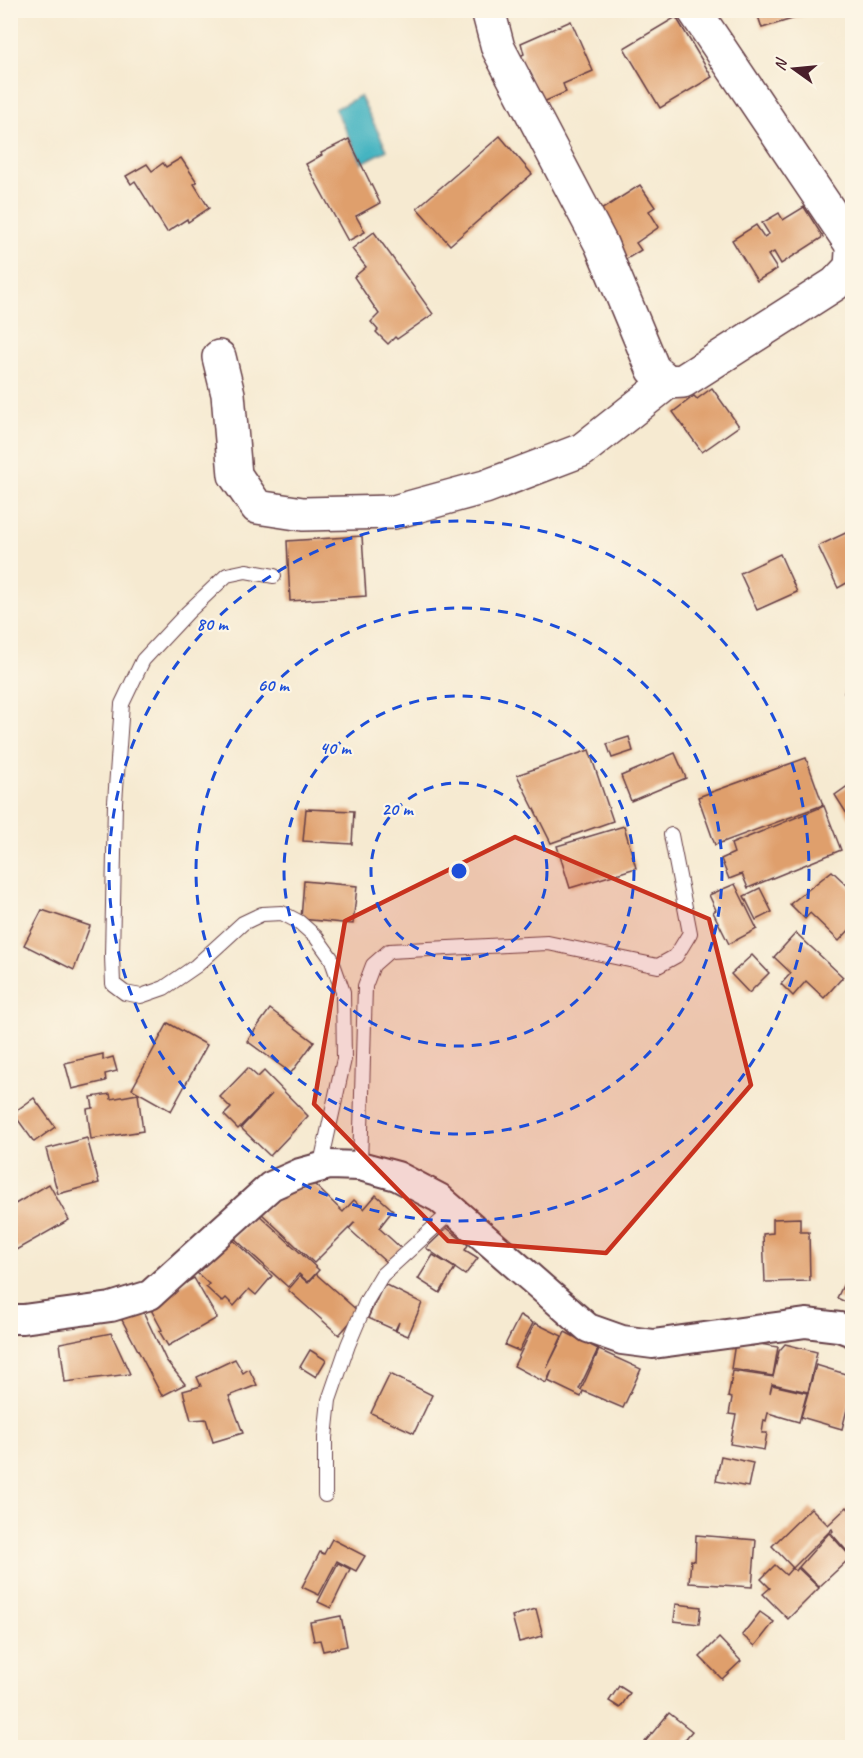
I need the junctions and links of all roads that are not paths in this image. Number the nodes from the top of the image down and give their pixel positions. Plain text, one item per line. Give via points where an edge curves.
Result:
1 (488, 10) edge
2 (694, 10) edge
3 (852, 245) edge
4 (852, 252) edge
5 (219, 357) dead end
6 (669, 382) junction
7 (274, 576) dead end
8 (671, 835) dead end
9 (360, 1166) junction
10 (320, 1168) junction
11 (452, 1211) junction
12 (10, 1319) edge
13 (852, 1332) edge
14 (325, 1495) dead end

1 - 6 street via 498,48 601,244 653,369
2 - 3 street
4 - 6 street via 851,267 835,284 683,381
5 - 6 street via 228,394 235,475 257,507 303,514 393,512 484,487 582,450
7 - 10 lane via 246,571 227,575 143,660 122,704 115,802 113,984 125,993 141,996 164,988 196,966 243,923 262,914 282,913 316,937 331,958 343,992 344,1059
8 - 9 lane via 690,933 676,956 658,966 548,943 389,951 373,964 365,986
9 - 10 street
9 - 11 street via 397,1176 439,1198
10 - 12 street via 271,1186 150,1295 111,1307
11 - 13 street via 588,1328 622,1341 653,1344 806,1323
11 - 14 lane via 382,1275 368,1300 329,1400

